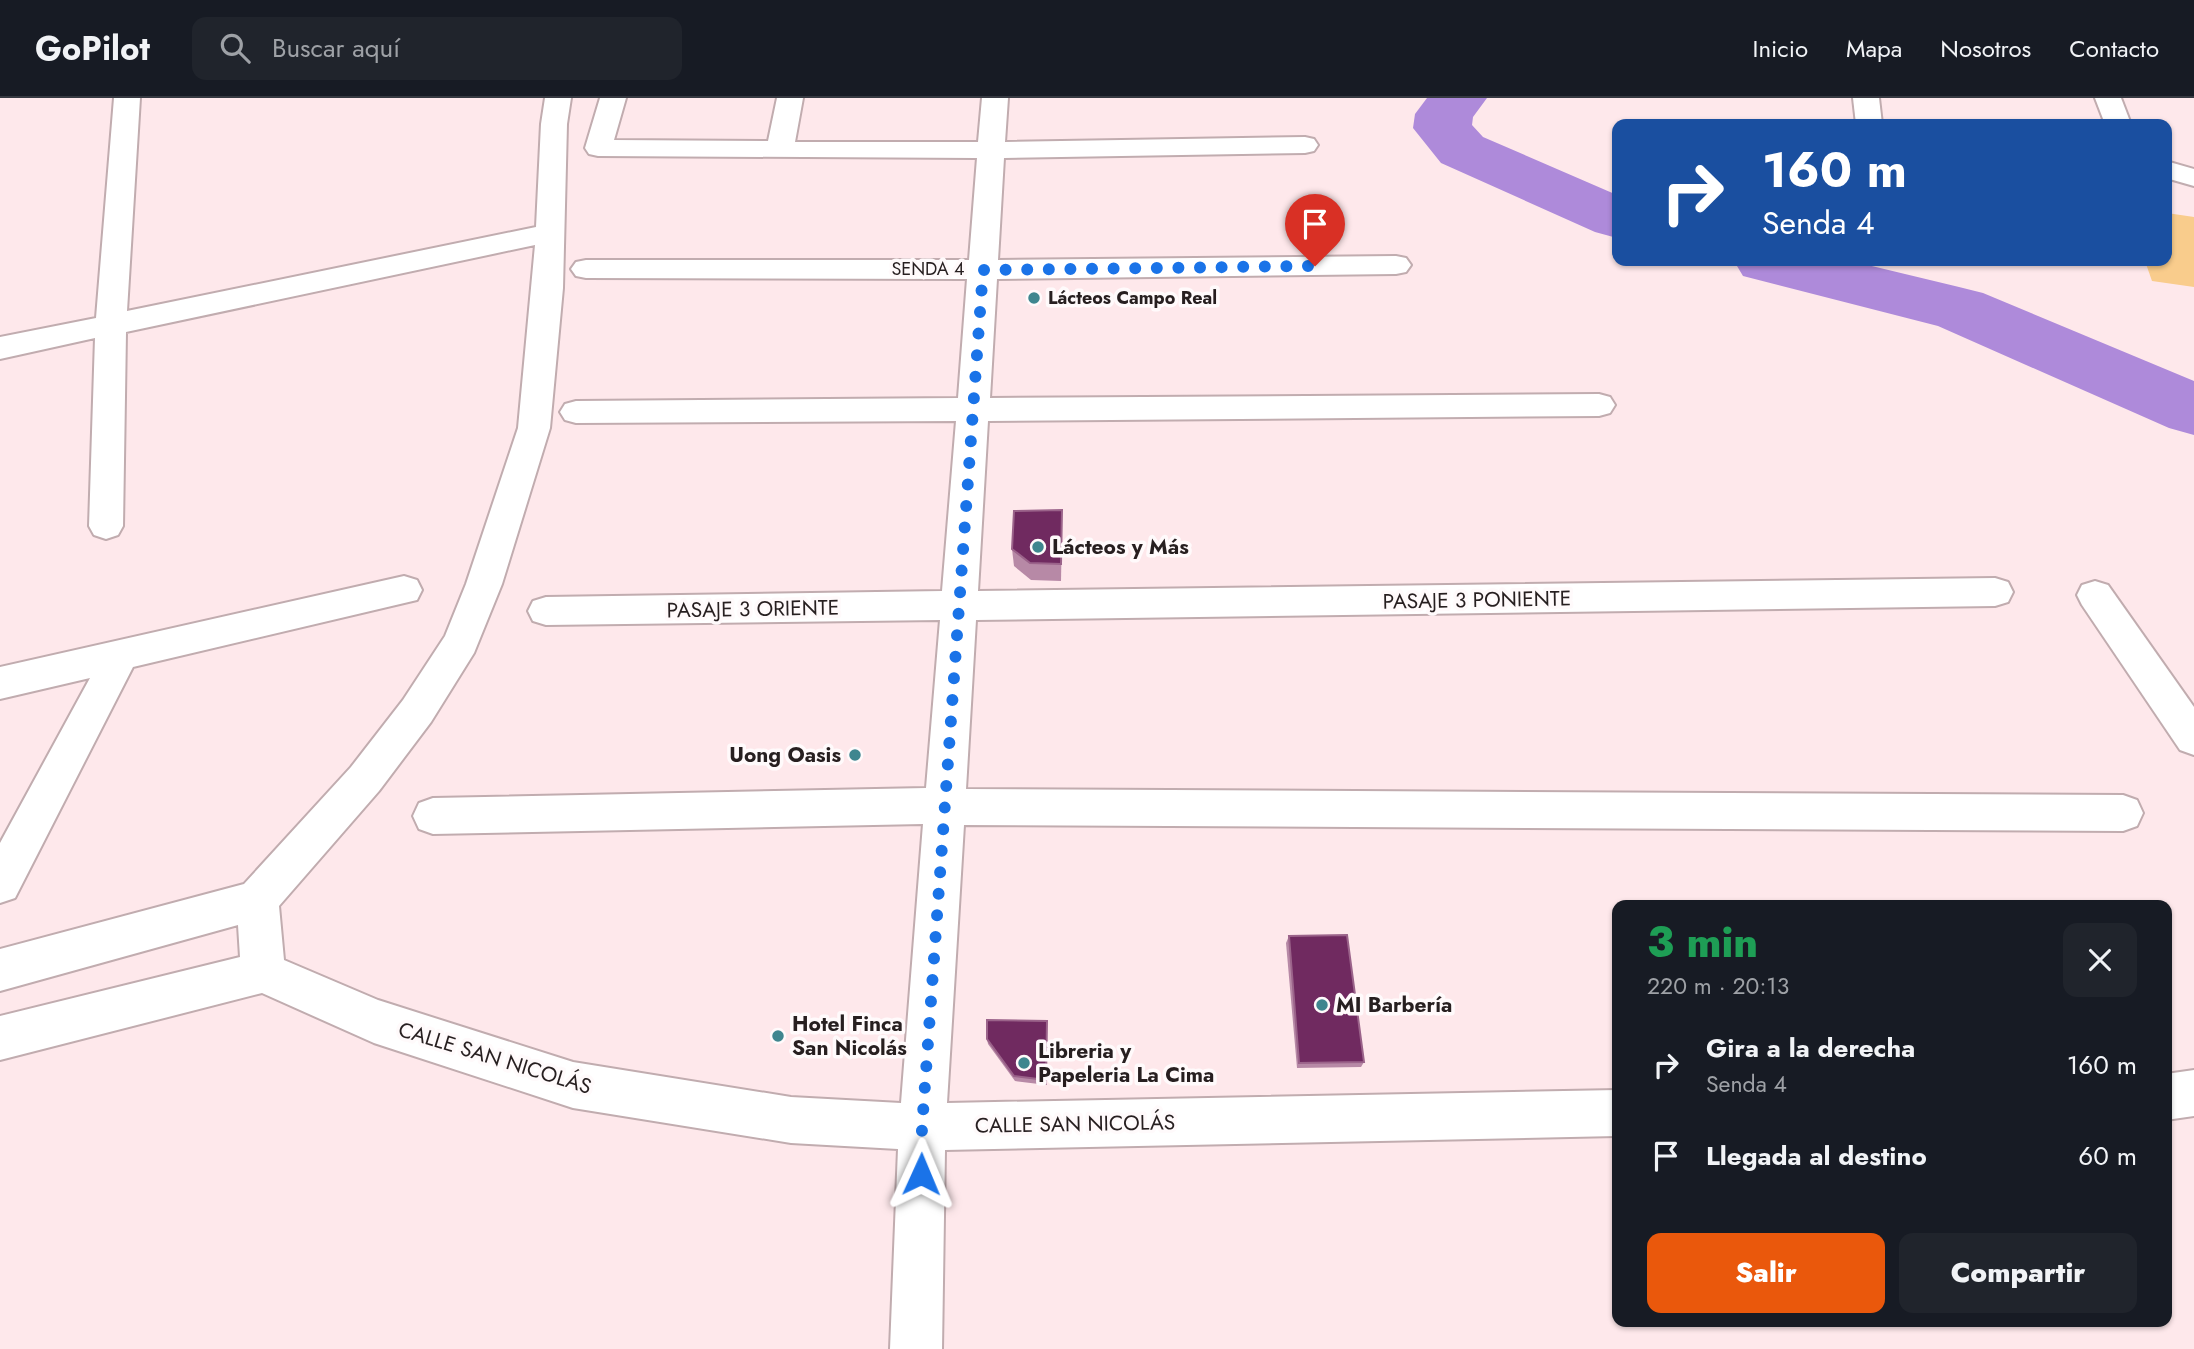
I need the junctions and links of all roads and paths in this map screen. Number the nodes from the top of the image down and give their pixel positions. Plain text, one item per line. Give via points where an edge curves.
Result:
1 (128, 98) edge
2 (558, 98) edge
3 (614, 98) edge
4 (790, 98) edge
5 (995, 98) edge
6 (1866, 98) edge
7 (2108, 98) edge
8 (1868, 119) edge
9 (2116, 119) edge
10 (1306, 145) dead end
11 (780, 148) junction
12 (992, 149) junction
13 (2172, 171) edge
14 (2194, 178) edge
15 (549, 233) junction
16 (1396, 265) dead end
17 (586, 269) dead end
18 (983, 270) junction
19 (111, 325) junction
20 (0, 348) edge
21 (1599, 405) dead end
22 (973, 410) junction
23 (576, 412) dead end
24 (106, 526) dead end
25 (404, 590) dead end
26 (1995, 592) dead end
27 (2095, 595) dead end
28 (959, 606) junction
29 (546, 611) dead end
30 (122, 653) junction
31 (0, 683) edge
32 (2194, 738) edge
33 (945, 805) junction
34 (2123, 813) dead end
35 (433, 816) dead end
36 (0, 884) edge
37 (257, 900) junction
38 (0, 970) edge
39 (263, 972) junction
40 (0, 1038) edge
41 (2194, 1093) edge
42 (2172, 1096) edge
43 (1612, 1113) edge
44 (922, 1127) junction
45 (916, 1349) edge

1 - 19 street
2 - 15 street
3 - 11 street via 598,148
4 - 11 street
5 - 12 street
6 - 8 street
7 - 9 street
10 - 12 street
11 - 12 street
12 - 18 street
13 - 14 street
15 - 19 street
15 - 37 street via 534,428 461,642 417,712 365,779
16 - 18 street, SENDA 4
17 - 18 street, SENDA 4
18 - 22 street
19 - 20 street
19 - 24 street
21 - 22 street
22 - 23 street
22 - 28 street
25 - 30 street
26 - 28 street, PASAJE 3 PONIENTE
27 - 32 street
28 - 29 street, PASAJE 3 ORIENTE
28 - 33 street
30 - 31 street
30 - 36 street
33 - 34 street
33 - 35 street
33 - 44 street
37 - 38 street
37 - 39 street
39 - 40 street
39 - 44 street, CALLE SAN NICOLÁS via 374,1021 573,1085 791,1121
41 - 42 street
43 - 44 street, CALLE SAN NICOLÁS
44 - 45 street

